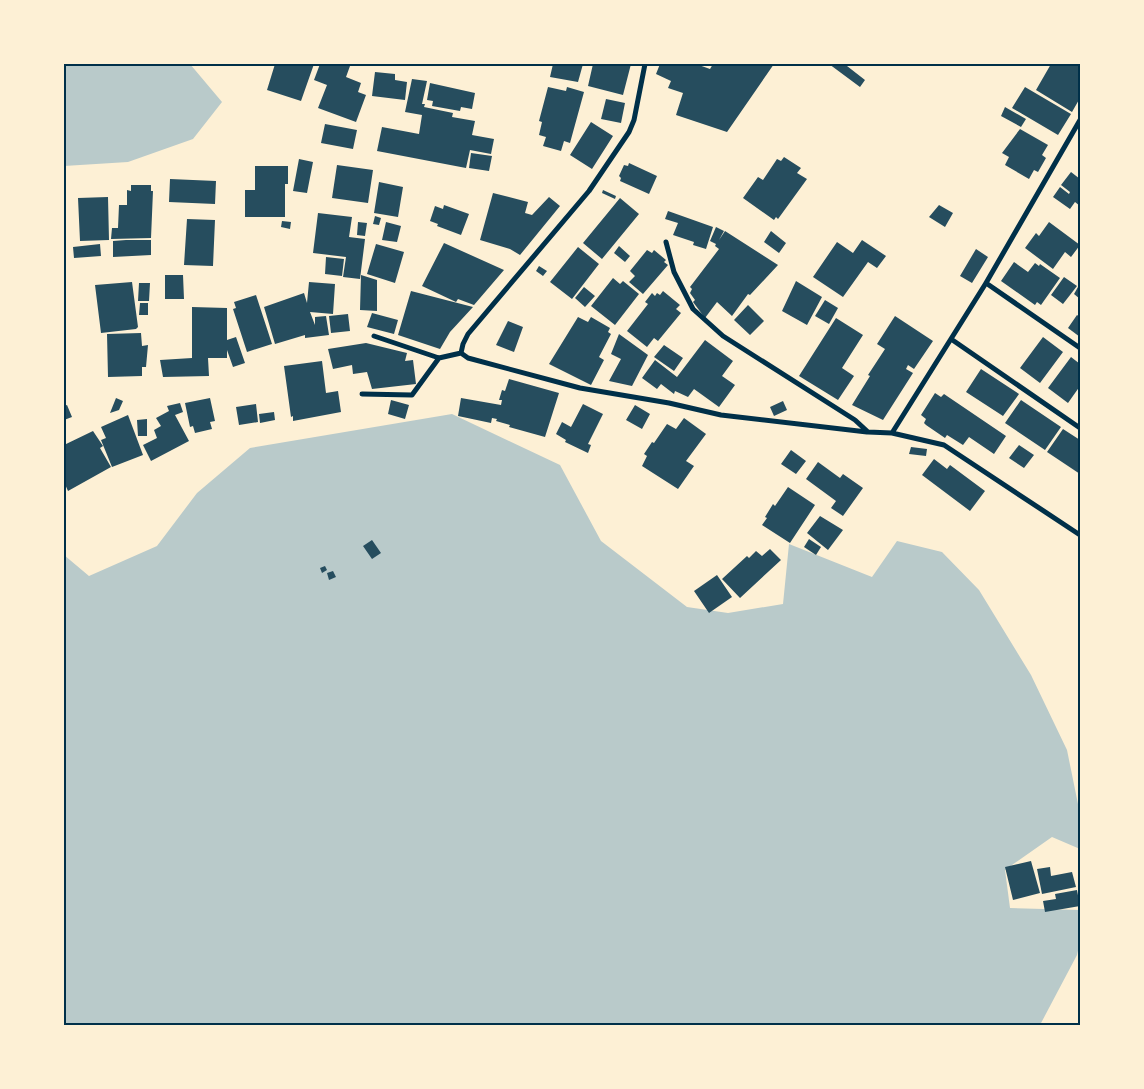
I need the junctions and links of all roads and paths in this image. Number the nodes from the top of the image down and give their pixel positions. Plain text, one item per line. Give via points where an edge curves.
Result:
1 (644, 64) edge
2 (1080, 120) edge
3 (666, 242) dead end
4 (986, 283) junction
5 (374, 336) dead end
6 (951, 339) junction
7 (1080, 348) edge
8 (461, 353) junction
9 (439, 358) junction
10 (362, 394) dead end
11 (1080, 428) edge
12 (868, 432) junction
13 (892, 433) junction
14 (1080, 535) edge

1 - 8 street via 629,132 589,191 468,334
2 - 4 street
3 - 12 street via 674,272 693,309 723,336 855,420
4 - 6 street
4 - 7 street
5 - 9 street
6 - 11 street
6 - 13 street
8 - 9 street
8 - 12 street via 468,358 580,388 721,415
9 - 10 street via 412,395
12 - 13 street
13 - 14 street via 944,445

